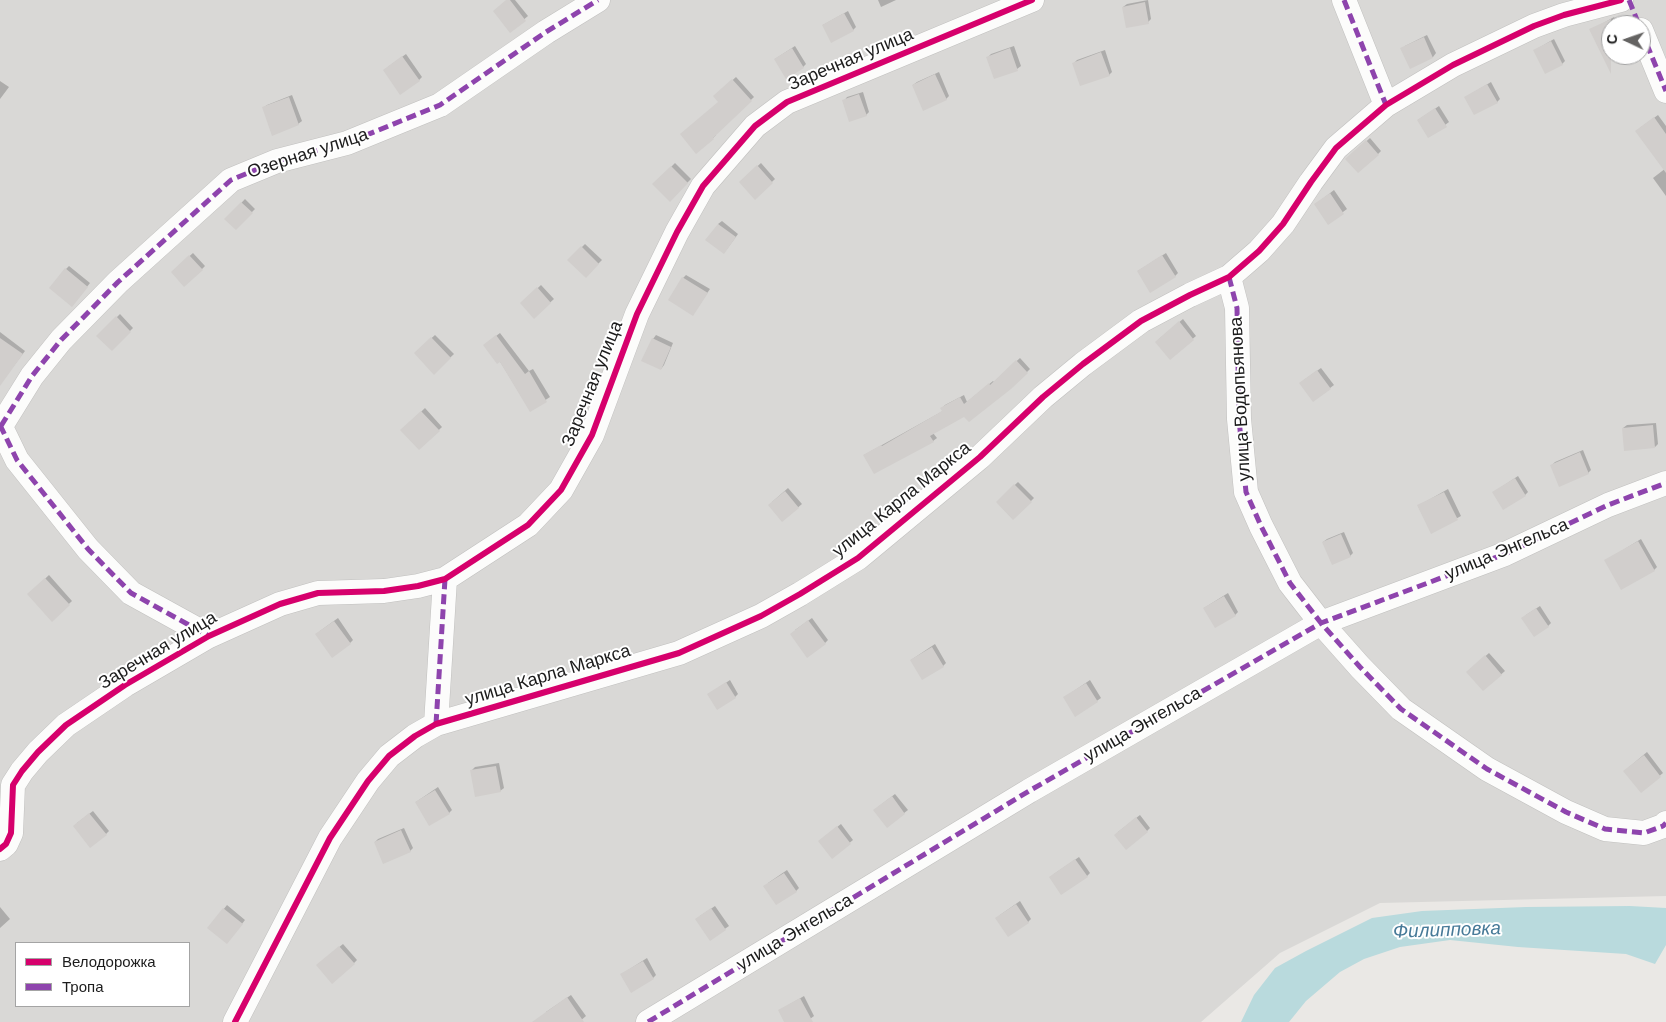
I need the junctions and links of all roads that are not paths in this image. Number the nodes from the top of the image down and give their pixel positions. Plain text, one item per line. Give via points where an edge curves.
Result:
1 (598, 0) edge
2 (1032, 0) edge
3 (1344, 0) edge
4 (1621, 0) edge
5 (1629, 0) edge
6 (1635, 15) edge
7 (1651, 54) edge
8 (1666, 91) edge
9 (1386, 105) junction
10 (1229, 277) junction
11 (0, 425) edge
12 (1666, 483) edge
13 (445, 579) junction
14 (1321, 623) junction
15 (209, 636) junction
16 (436, 724) junction
17 (1666, 823) edge
18 (0, 849) edge
19 (235, 1022) edge
20 (648, 1022) edge

1 - 11 street, Озерная улица via 440,105 348,144 277,161 231,180 118,282 62,340 32,376
2 - 13 street, Заречная улица via 787,102 755,126 703,186 677,232 637,314 592,435 561,490 528,525
3 - 9 street
4 - 9 street, улица Карла Маркса via 1534,26 1453,65
5 - 6 street
7 - 8 street
9 - 10 street, улица Карла Маркса via 1336,148 1283,224
10 - 14 street, улица Водопьянова via 1237,308 1239,418 1246,492 1290,582
10 - 16 street, улица Карла Маркса via 1141,321 1043,397 980,457 858,558 761,616 679,653
11 - 15 street via 17,460 88,549 131,593
12 - 14 street, улица Энгельса via 1608,505 1504,554
13 - 15 street, Заречная улица via 384,591 318,593 280,604
13 - 16 street
14 - 17 street, улица Водопьянова via 1401,708 1487,769 1566,812 1605,828 1644,833
14 - 20 street, улица Энгельса via 1029,791
15 - 18 street, Заречная улица via 125,685 66,725 38,752 13,785 11,832
16 - 19 street, улица Карла Маркса via 389,756 346,813

